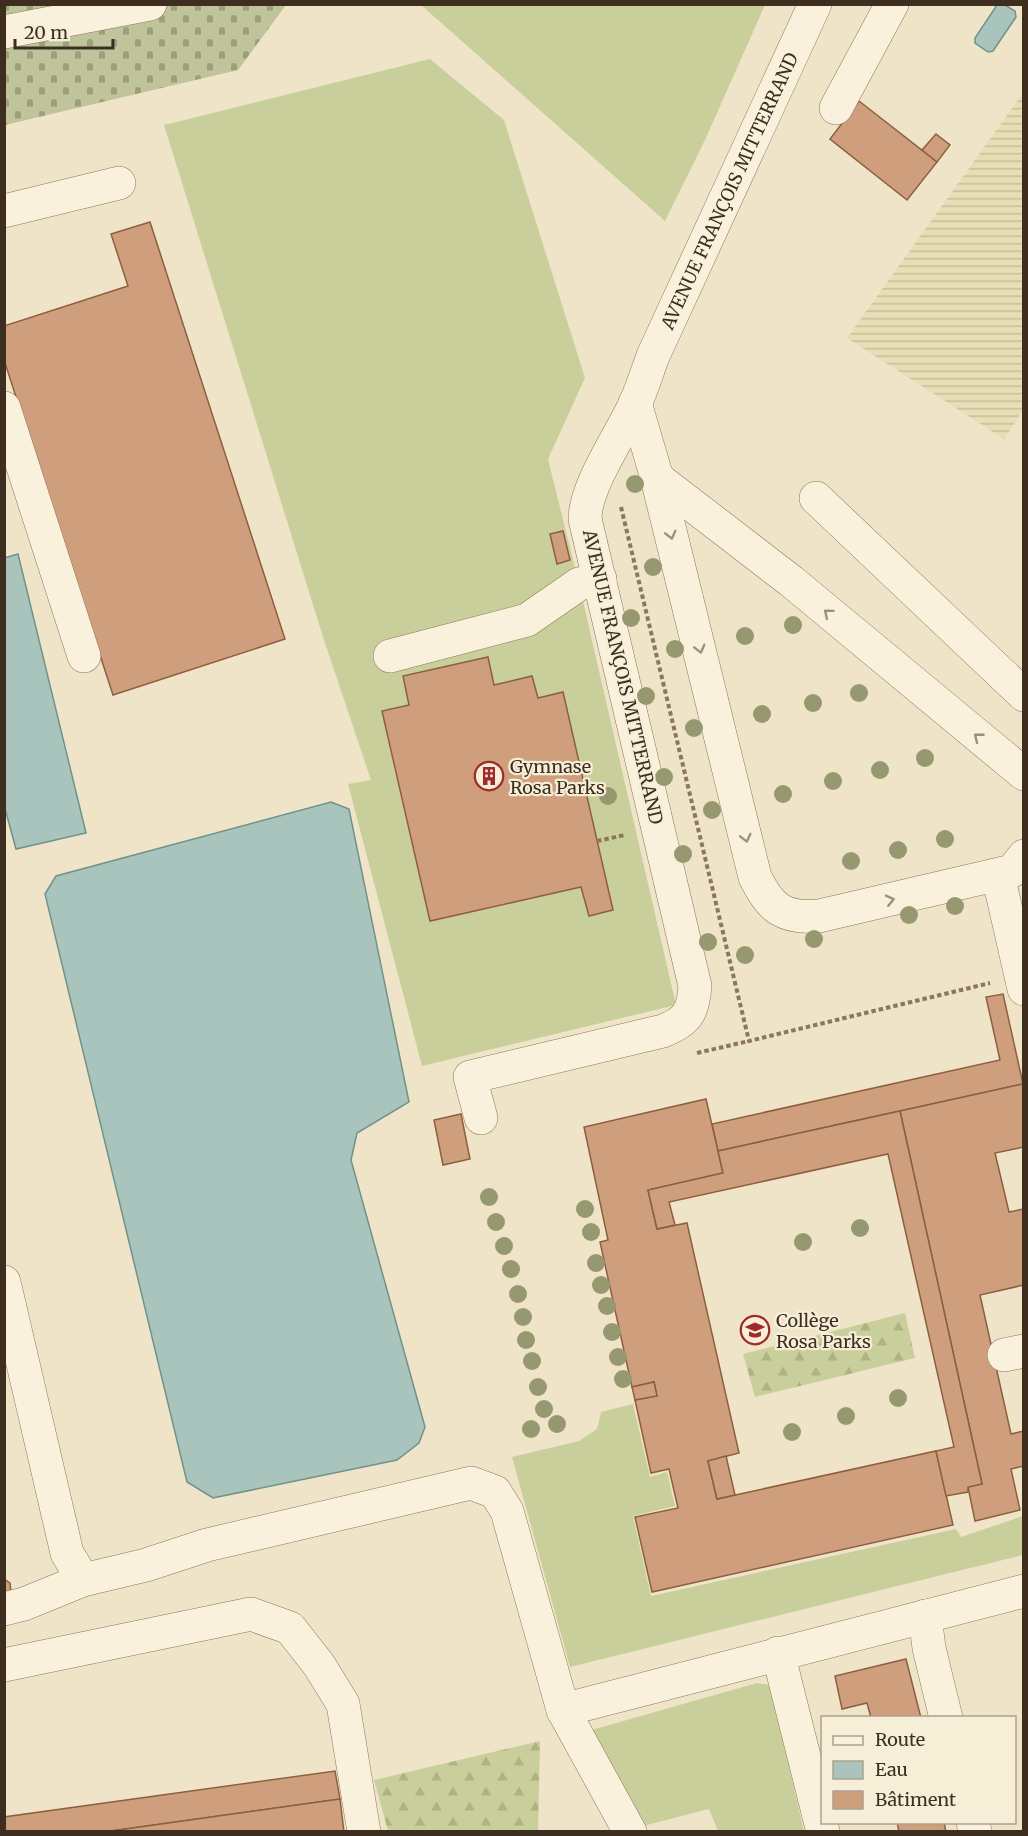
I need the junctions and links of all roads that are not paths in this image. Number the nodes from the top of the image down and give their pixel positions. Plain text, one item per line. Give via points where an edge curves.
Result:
1 (150, 4) edge
2 (815, 4) edge
3 (892, 4) edge
4 (4, 32) edge
5 (836, 108) dead end
6 (119, 183) dead end
7 (4, 212) edge
8 (635, 403) junction
9 (4, 408) edge
10 (657, 478) junction
11 (816, 498) dead end
12 (600, 579) junction
13 (84, 656) dead end
14 (390, 656) dead end
15 (1023, 695) edge
16 (1023, 774) edge
17 (1014, 868) edge
18 (1023, 989) edge
19 (482, 1118) dead end
20 (4, 1282) edge
21 (83, 1580) junction
22 (1023, 1591) edge
23 (4, 1609) edge
24 (924, 1616) junction
25 (778, 1653) junction
26 (4, 1665) edge
27 (563, 1710) junction
28 (946, 1716) edge
29 (821, 1820) edge
30 (364, 1832) edge
31 (630, 1832) edge

1 - 4 street
2 - 8 street, AVENUE FRANÇOIS MITTERRAND
3 - 5 street
6 - 7 street
8 - 10 street
8 - 12 street, AVENUE FRANÇOIS MITTERRAND via 585,507
9 - 13 street
16 -> 10 street via 790,581
10 -> 17 street via 755,877 765,897 780,910 801,917 819,916
11 - 15 street
12 - 14 street via 579,584 528,620
12 - 19 street, AVENUE FRANÇOIS MITTERRAND via 695,986 694,1004 677,1026 663,1031 470,1077
17 - 18 street
20 - 21 street via 68,1553
21 - 23 street
21 - 27 street via 207,1545 471,1483 495,1492 507,1511
22 - 24 street
24 - 25 street
24 - 28 street
25 - 27 street
25 - 29 street
26 - 30 street via 251,1614 290,1628 320,1665 344,1704
27 - 31 street

